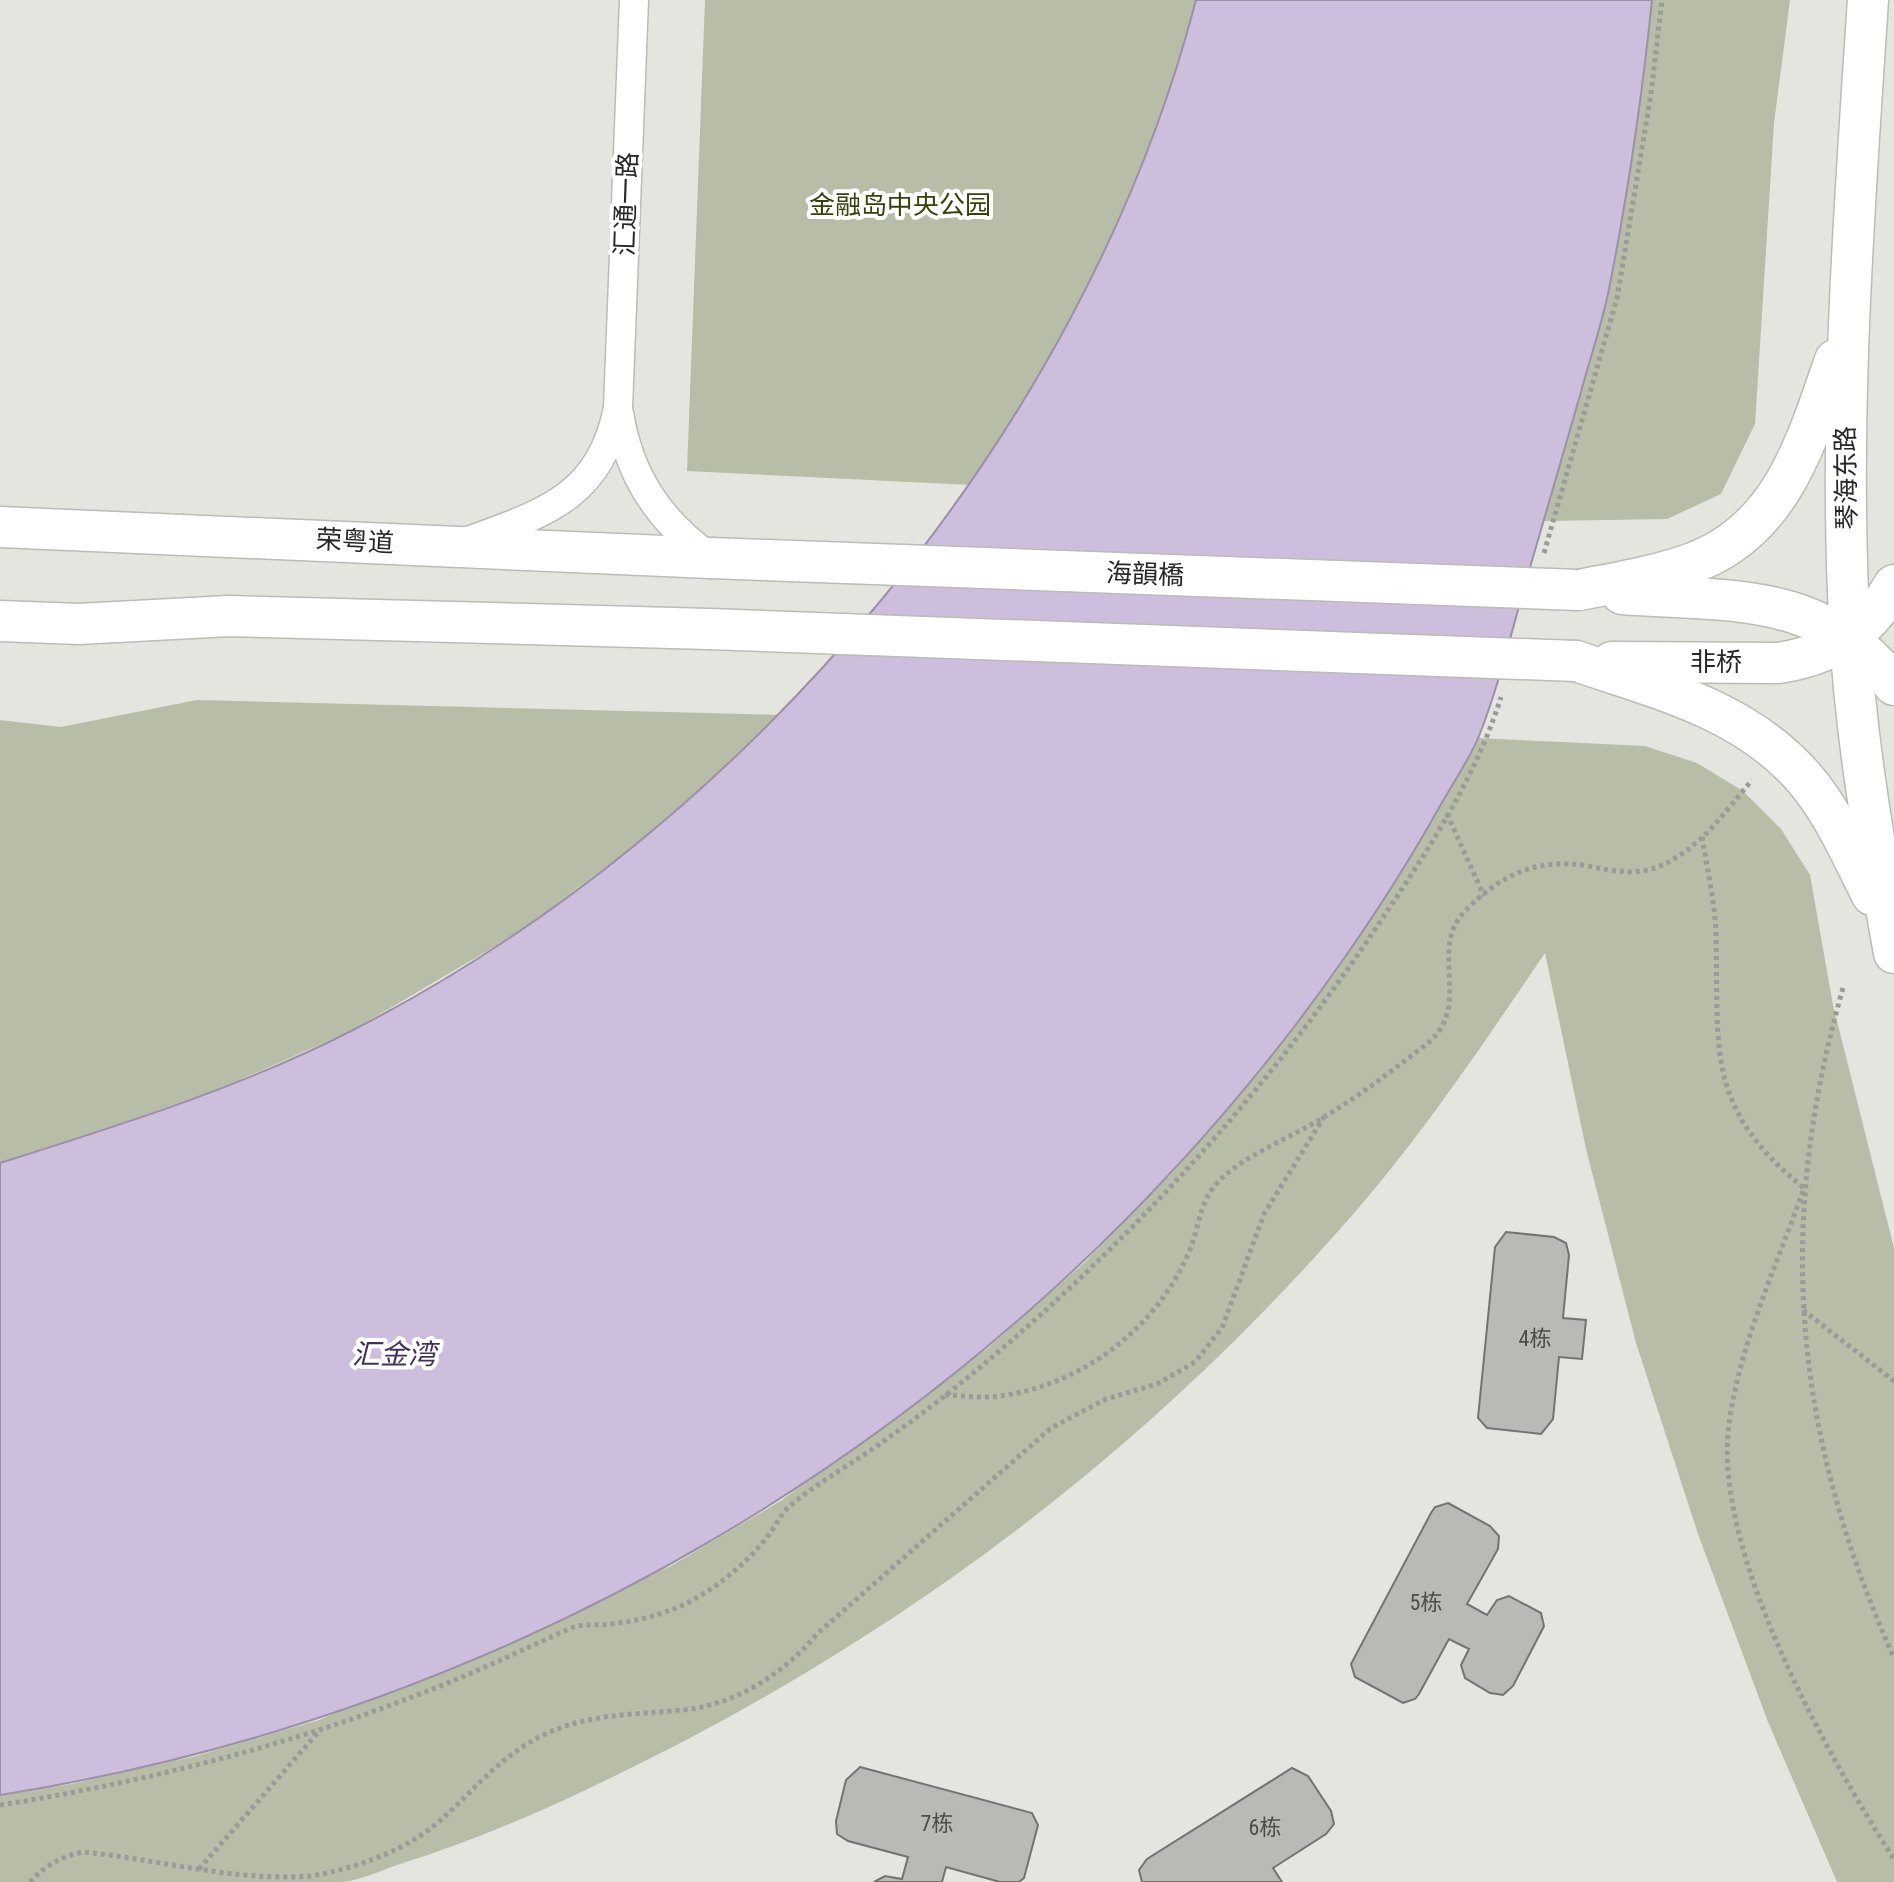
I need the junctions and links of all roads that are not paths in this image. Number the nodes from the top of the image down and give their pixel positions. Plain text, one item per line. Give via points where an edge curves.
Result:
1 (634, 0) edge
2 (1868, 0) edge
3 (1847, 323) junction
4 (618, 408) junction
5 (0, 527) edge
6 (455, 546) junction
7 (711, 558) junction
8 (1894, 585) edge
9 (1579, 590) junction
10 (0, 621) edge
11 (1850, 638) junction
12 (1576, 661) junction
13 (1894, 685) edge
14 (1892, 941) edge

1 - 4 street, 汇通一路
2 - 3 main road, 琴海东路
3 - 9 main road via 1802,455 1764,514 1717,552 1690,564
3 - 11 main road, 琴海东路 via 1844,462
4 - 6 street via 605,452 578,489 541,515
4 - 7 street via 623,438 646,494 686,540
5 - 6 main road, 荣粤道
6 - 7 main road, 荣粤道
7 - 9 main road, 海韻橋, bridge
8 - 11 main road, 非桥 via 1868,623
9 - 11 main road via 1781,607
10 - 12 main road, bridge via 79,624 229,616
11 - 12 main road, 非桥 via 1828,651 1778,663
11 - 13 main road
11 - 14 main road, 琴海东路 via 1866,784
12 - 14 main road via 1723,714 1776,751 1806,779 1829,812

